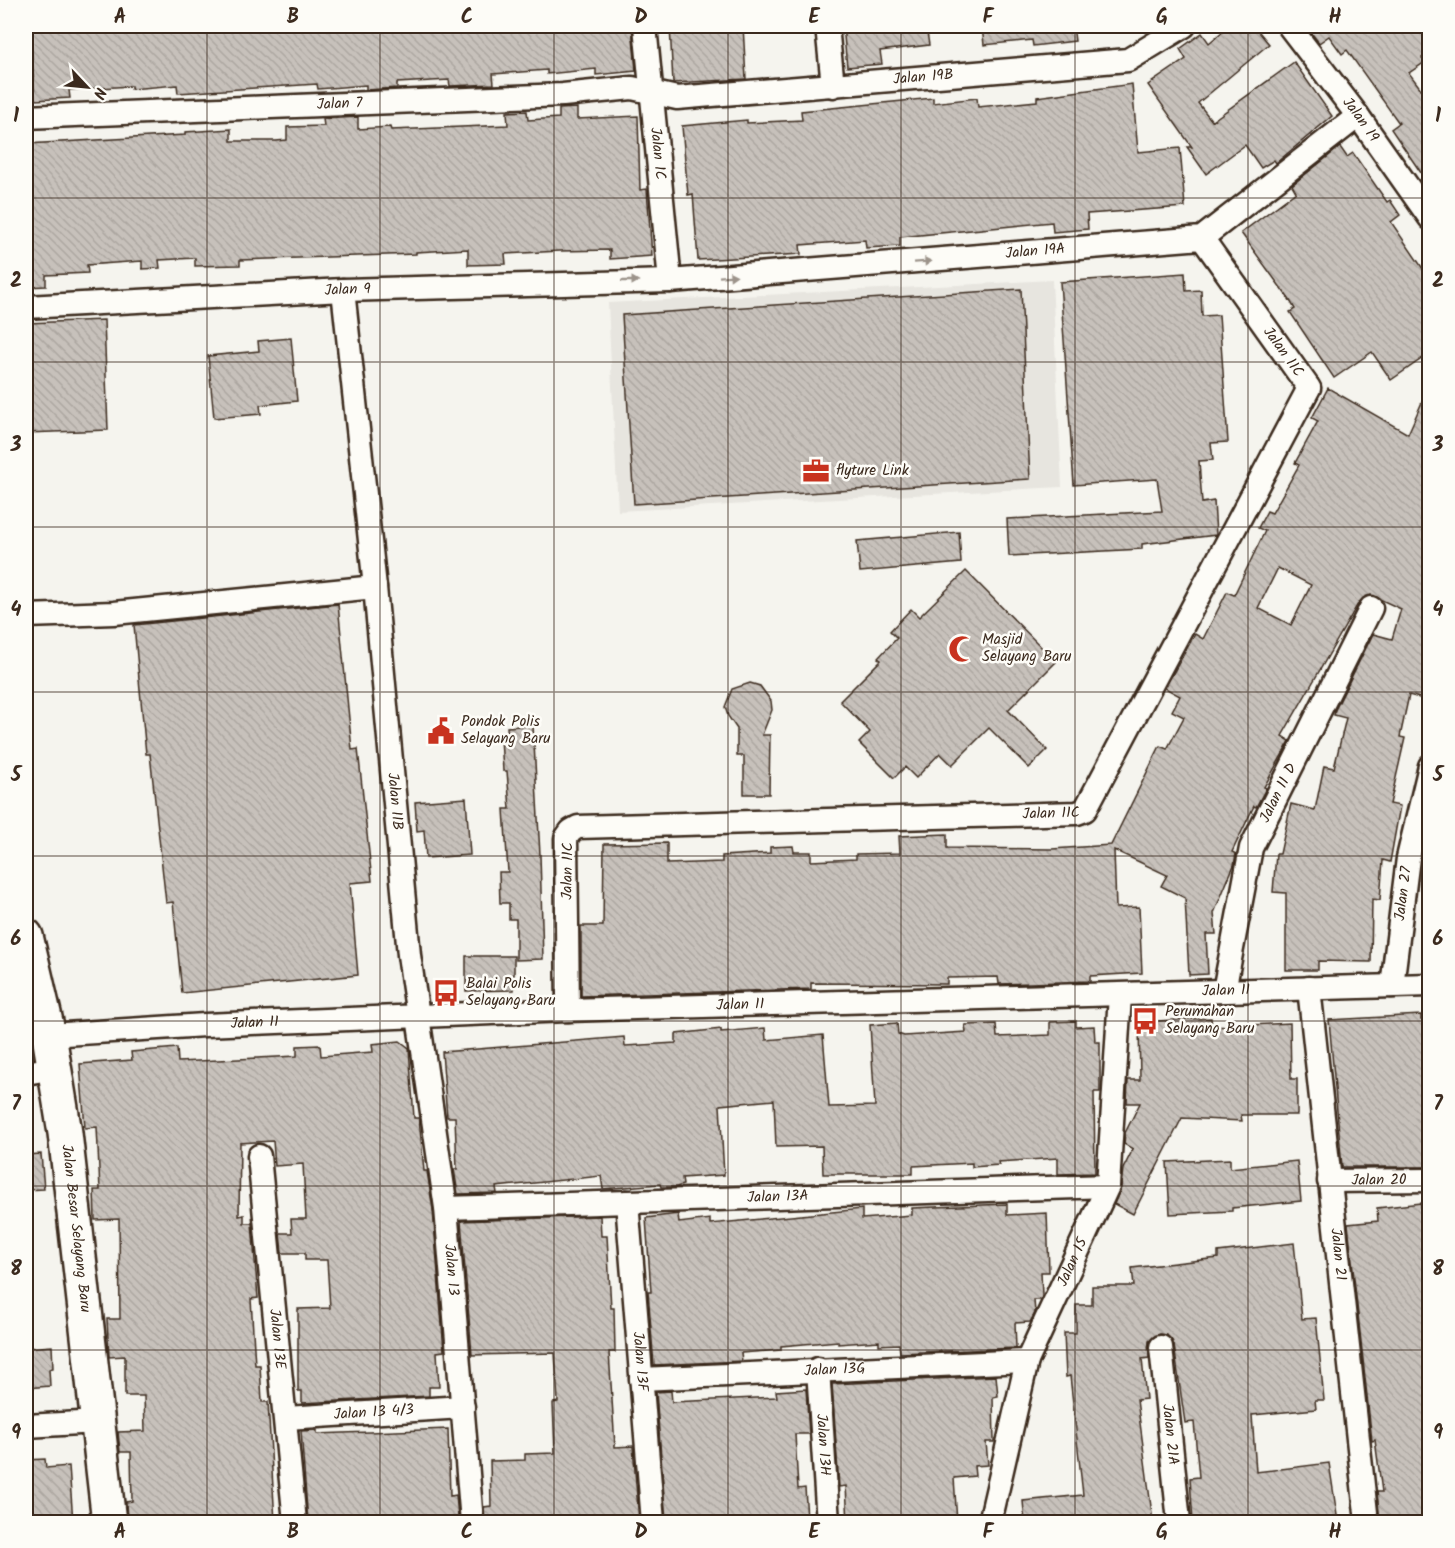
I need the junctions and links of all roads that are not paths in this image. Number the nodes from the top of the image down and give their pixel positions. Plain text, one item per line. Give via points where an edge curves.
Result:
1 (645, 26) edge
2 (827, 26) edge
3 (1184, 26) edge
4 (1289, 26) edge
5 (833, 86) junction
6 (653, 93) junction
7 (1358, 116) junction
8 (26, 117) edge
9 (1430, 218) edge
10 (1202, 238) junction
11 (670, 281) junction
12 (343, 290) junction
13 (26, 308) edge
14 (375, 587) junction
15 (1371, 608) dead end
16 (26, 616) edge
17 (1430, 766) edge
18 (26, 936) edge
19 (1392, 986) junction
20 (1430, 986) edge
21 (1309, 988) junction
22 (1224, 991) junction
23 (1120, 995) junction
24 (568, 1010) junction
25 (417, 1016) junction
26 (49, 1035) junction
27 (40, 1070) edge
28 (259, 1156) dead end
29 (1430, 1180) edge
30 (1329, 1181) junction
31 (1108, 1186) junction
32 (627, 1202) junction
33 (447, 1208) junction
34 (1161, 1347) dead end
35 (1027, 1361) junction
36 (818, 1369) junction
37 (641, 1379) junction
38 (463, 1407) junction
39 (286, 1418) junction
40 (98, 1422) junction
41 (26, 1426) edge
42 (109, 1522) edge
43 (295, 1522) edge
44 (472, 1522) edge
45 (653, 1522) edge
46 (828, 1522) edge
47 (990, 1522) edge
48 (1179, 1522) edge
49 (1367, 1522) edge

1 - 6 street, Jalan 1C
2 - 5 street
3 - 5 street, Jalan 19B via 1128,60
4 - 7 street, Jalan 19
5 - 6 street, Jalan 19B via 677,98
6 - 8 street, Jalan 7 via 632,88 563,95
6 - 11 street, Jalan 1C
7 - 9 street, Jalan 19
7 - 10 street
11 -> 10 street, Jalan 19A
10 - 24 street, Jalan 11C via 1309,388 1085,810 578,827 566,838
12 -> 11 street, Jalan 9
12 - 13 street, Jalan 9
12 - 14 street, Jalan 11B
14 - 16 street via 114,613
14 - 25 street, Jalan 11B
15 - 22 street, Jalan 11 D via 1251,848
17 - 19 street, Jalan 27 via 1408,858
18 - 26 street, Jalan Besar Selayang Baru
19 - 20 street, Jalan 11
19 - 21 street, Jalan 11
21 - 22 street, Jalan 11
21 - 30 street, Jalan 21
22 - 23 street, Jalan 11
23 - 24 street, Jalan 11
23 - 31 street, Jalan 15
24 - 25 street, Jalan 11
25 - 26 street, Jalan 11
25 - 33 street, Jalan 13
26 - 27 street, Jalan Besar Selayang Baru
27 - 40 street, Jalan Besar Selayang Baru via 65,1132
28 - 39 street, Jalan 13E
29 - 30 street, Jalan 20
30 - 49 street, Jalan 21
31 - 32 street, Jalan 13A
31 - 35 street, Jalan 15
32 - 33 street, Jalan 13A
32 - 37 street, Jalan 13F
33 - 38 street, Jalan 13
34 - 48 street, Jalan 21A
35 - 36 street, Jalan 13G
35 - 47 street, Jalan 15
36 - 37 street, Jalan 13G
36 - 46 street, Jalan 13H
37 - 45 street, Jalan 13F
38 - 39 street, Jalan 13 4/3
38 - 44 street, Jalan 13
39 - 43 street, Jalan 13E
40 - 41 street
40 - 42 street, Jalan Besar Selayang Baru

